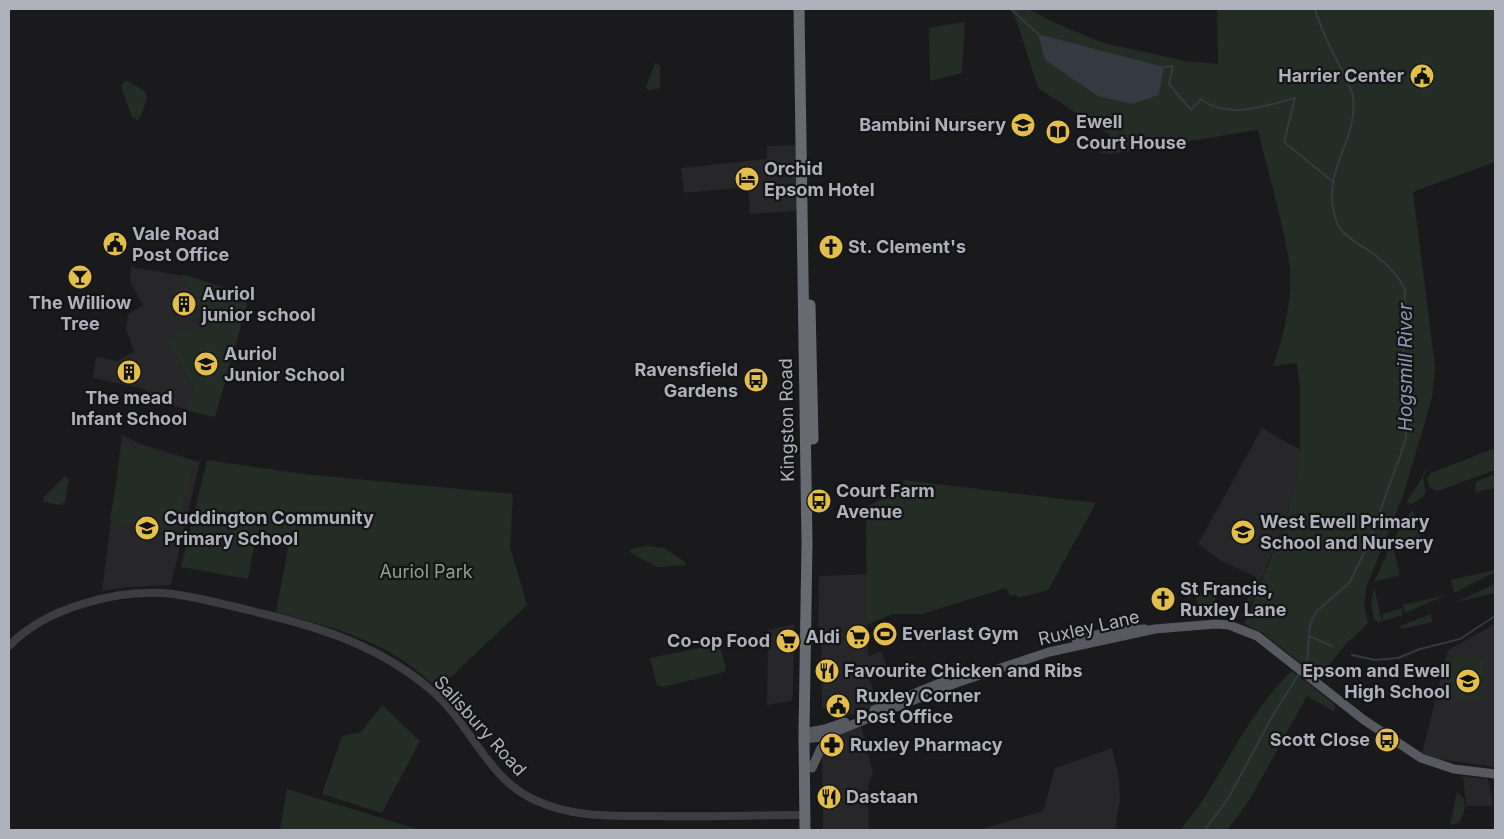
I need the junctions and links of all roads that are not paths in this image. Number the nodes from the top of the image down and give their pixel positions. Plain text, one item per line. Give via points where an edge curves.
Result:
1 (799, 9) edge
2 (807, 9) edge
3 (1155, 629) junction
4 (9, 646) edge
5 (841, 730) junction
6 (808, 736) junction
7 (812, 768) junction
8 (1495, 774) edge
9 (805, 815) junction
10 (805, 830) edge
11 (813, 830) edge

1 - 6 highway, Kingston Road
2 - 6 highway, Kingston Road via 814,538
3 - 5 main road, Ruxley Lane via 1080,644 1008,664
3 - 6 main road, Ruxley Lane via 1114,631 1052,646 938,683
3 - 8 main road, Ruxley Lane via 1229,625 1257,636 1364,720 1421,758 1454,769
4 - 9 street, Salisbury Road via 39,622 105,599 171,594 219,603 328,631 392,661 437,696 497,773 524,795 552,807 595,816
5 - 6 main road, Ruxley Lane via 822,737
5 - 7 main road via 826,742
6 - 7 highway, Kingston Road
6 - 9 highway, Kingston Road
7 - 11 highway, Kingston Road
9 - 10 highway, Kingston Road

